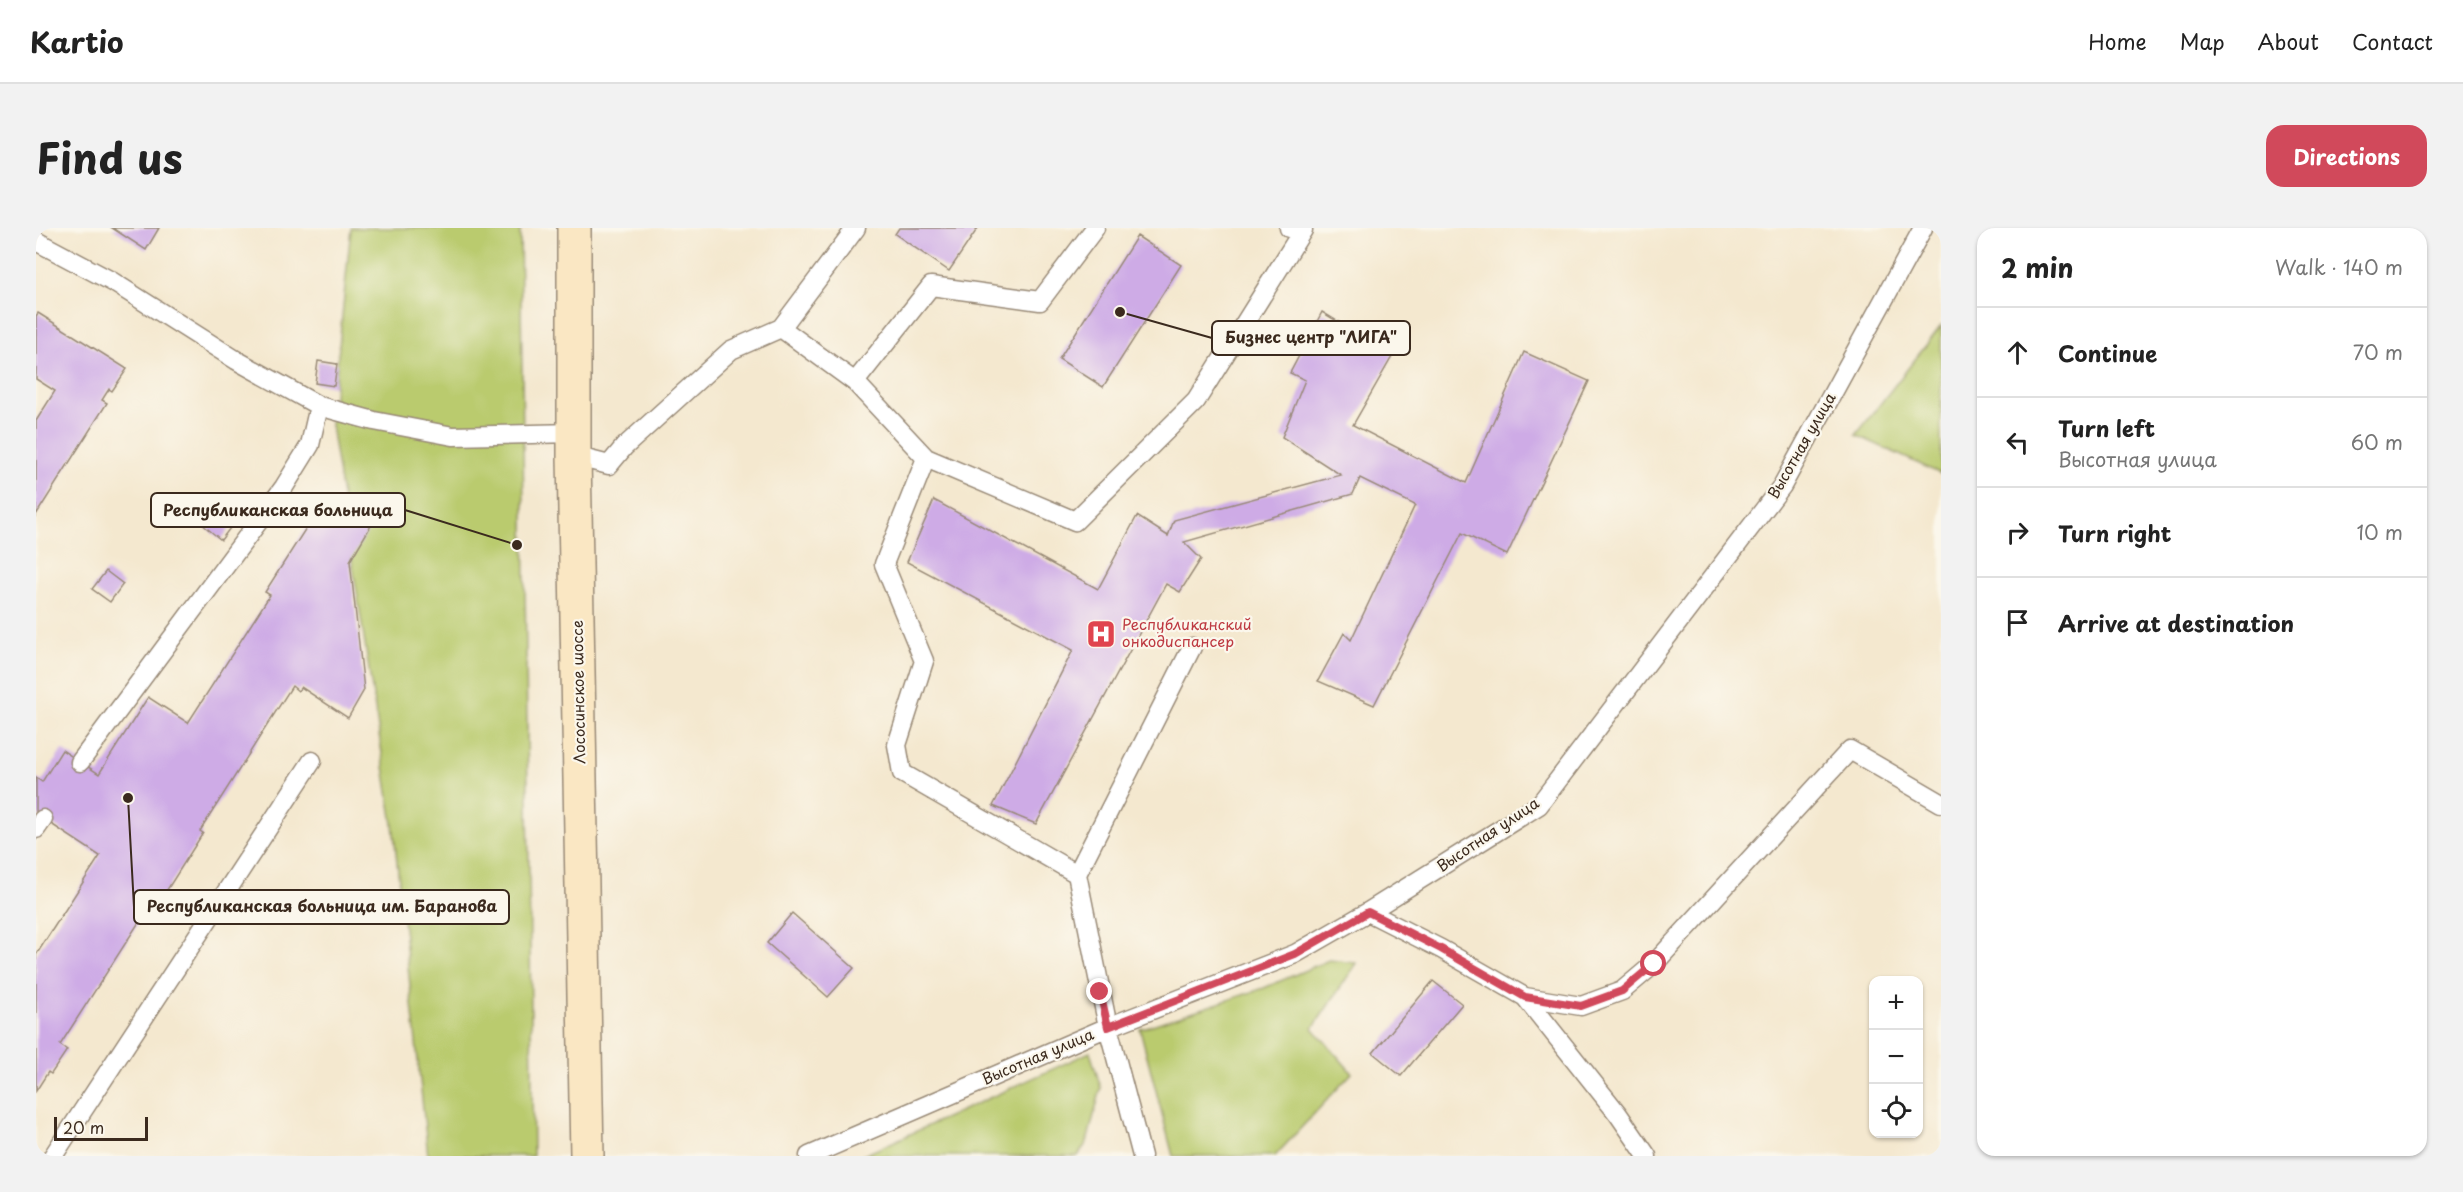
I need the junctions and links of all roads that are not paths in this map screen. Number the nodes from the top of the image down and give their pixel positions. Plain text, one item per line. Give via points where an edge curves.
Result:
1 (574, 228) edge
2 (856, 228) edge
3 (1095, 228) edge
4 (1289, 228) edge
5 (1923, 228) edge
6 (36, 241) edge
7 (781, 328) junction
8 (855, 382) junction
9 (320, 406) junction
10 (574, 444) junction
11 (926, 458) junction
12 (1192, 647) dead end
13 (312, 761) dead end
14 (81, 762) dead end
15 (1941, 803) edge
16 (1077, 874) junction
17 (1368, 912) junction
18 (1525, 997) junction
19 (1108, 1027) junction
20 (53, 1156) edge
21 (587, 1156) edge
22 (810, 1156) edge
23 (1142, 1156) edge
24 (1647, 1156) edge

1 - 10 main road, Лососинское шоссе
2 - 7 lane
3 - 8 lane via 1040,302 931,286
4 - 11 lane via 1303,230 1196,401 1076,521
5 - 17 lane, Высотная улица via 1782,486 1539,805
6 - 9 lane via 113,282 236,360
7 - 8 lane
7 - 10 lane via 731,350 609,465
8 - 11 lane
9 - 10 lane via 453,436
9 - 14 lane via 310,446 284,487
10 - 21 main road, Лососинское шоссе
11 - 16 lane via 884,564 924,661 897,745 902,773
12 - 16 lane
13 - 20 lane
15 - 18 lane via 1850,750 1654,964 1622,991 1581,1006
16 - 19 lane
17 - 18 lane
17 - 19 lane, Высотная улица via 1295,954
18 - 24 lane
19 - 22 lane, Высотная улица
19 - 23 lane

